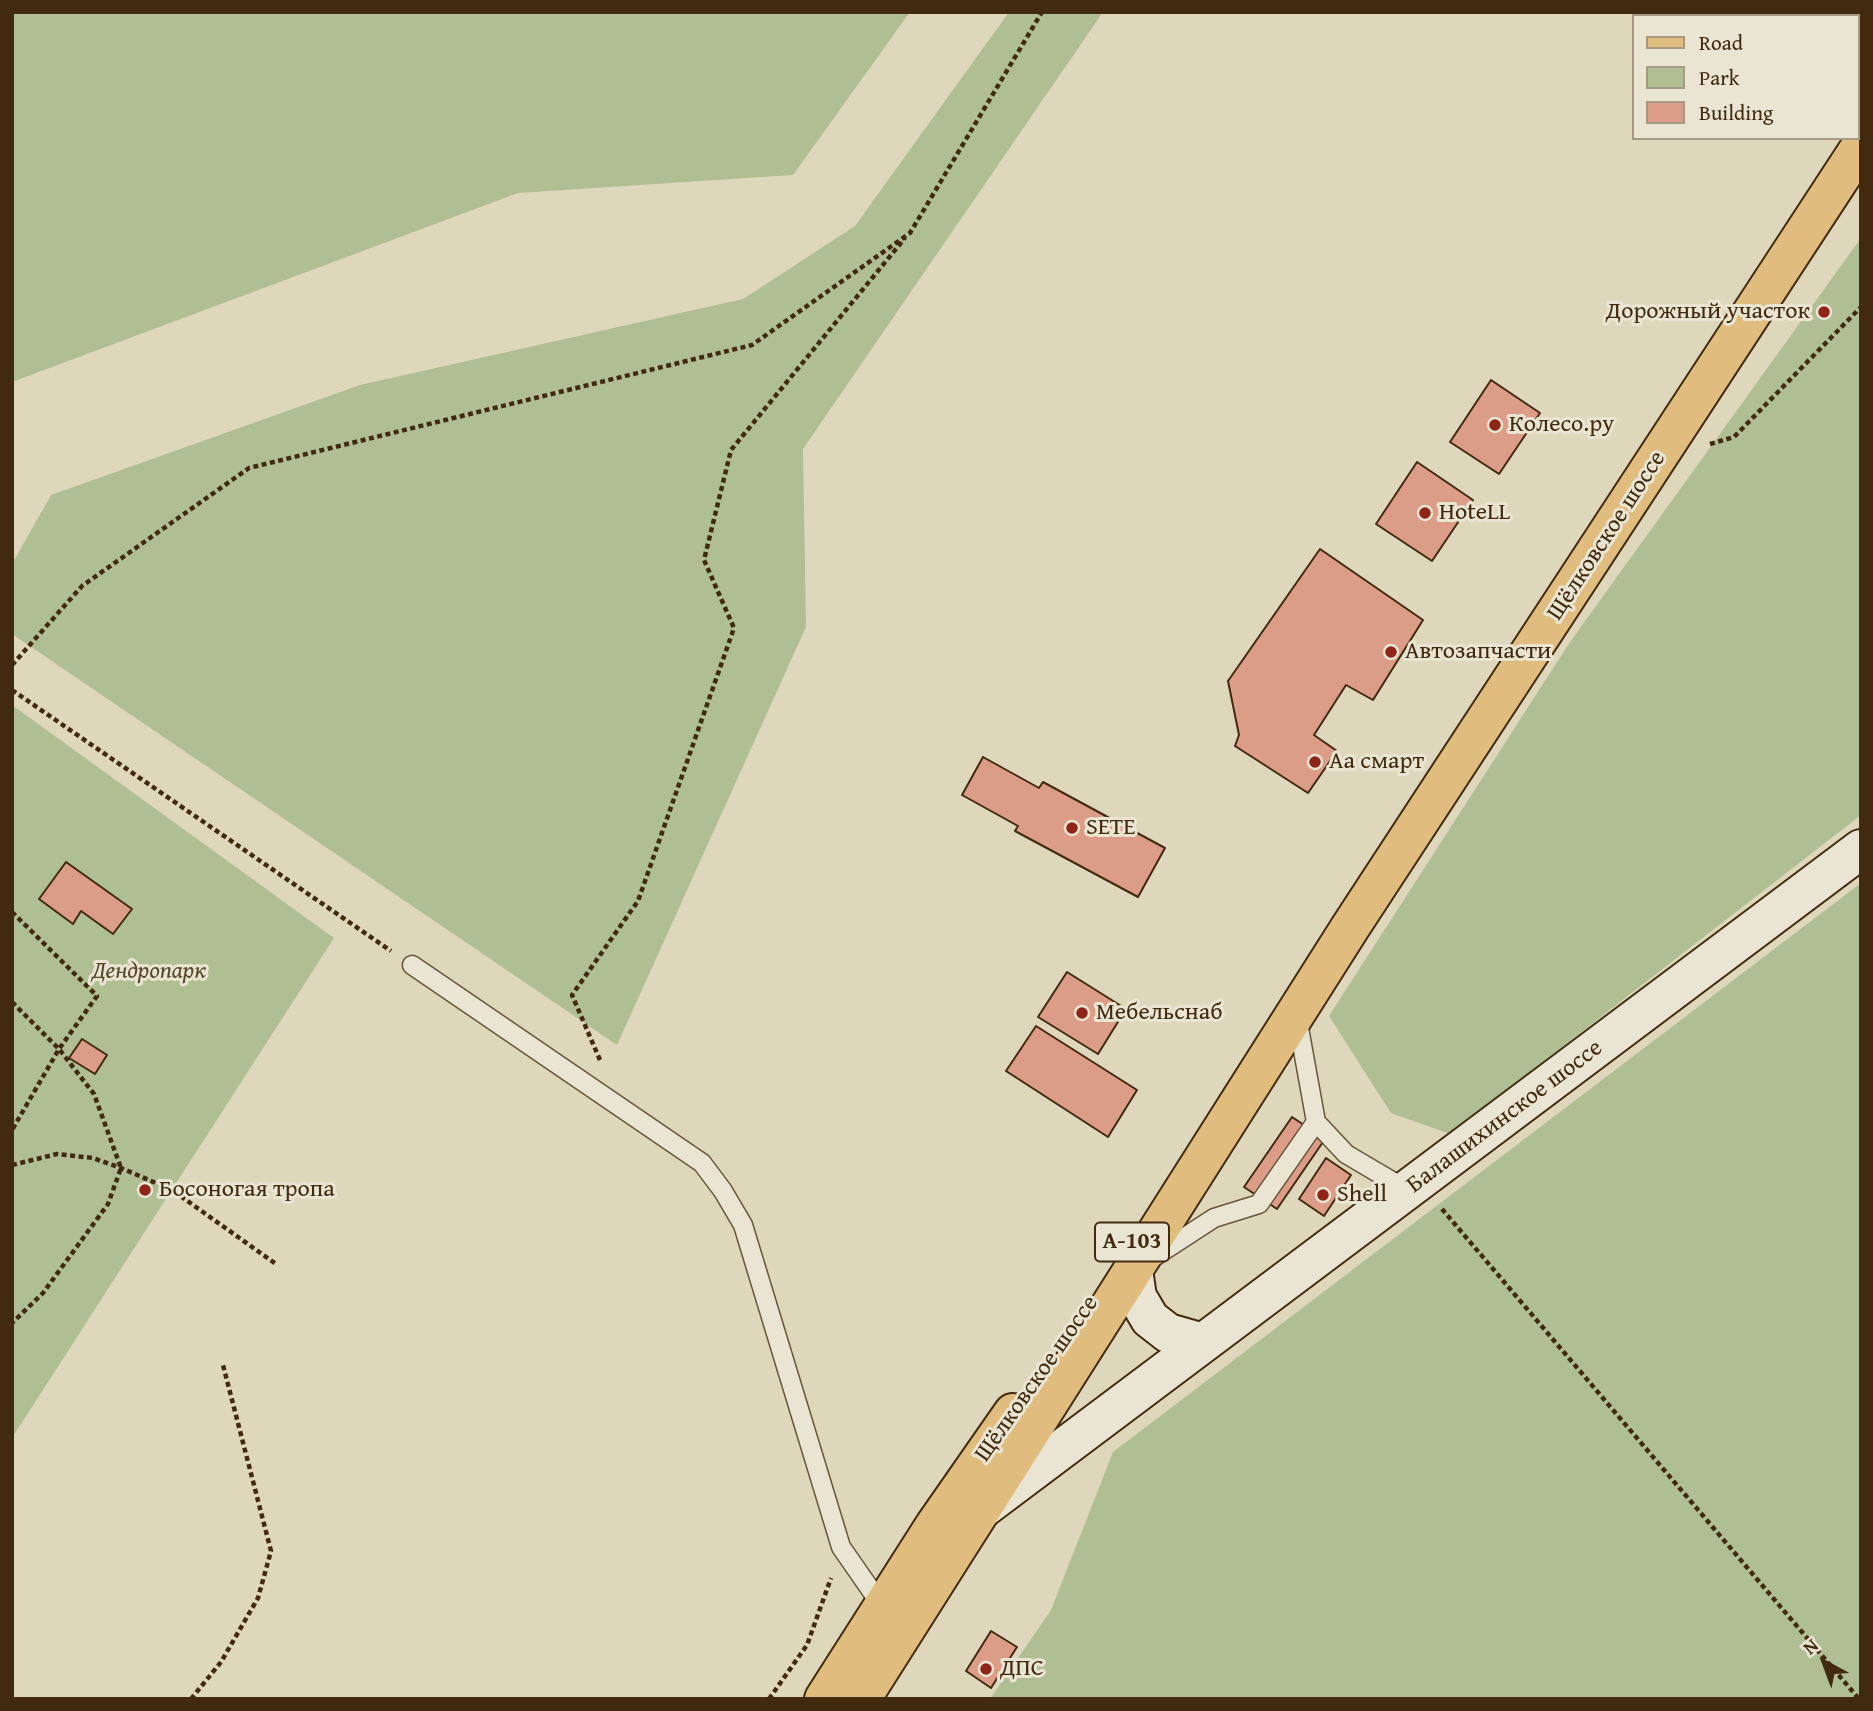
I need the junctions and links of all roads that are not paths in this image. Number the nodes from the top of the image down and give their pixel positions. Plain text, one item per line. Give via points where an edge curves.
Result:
1 (1861, 146) edge
2 (1861, 849) edge
3 (1351, 926) junction
4 (412, 965) road end
5 (1296, 1012) junction
6 (1316, 1122) junction
7 (1423, 1197) junction
8 (1133, 1270) junction
9 (1203, 1343) junction
10 (981, 1510) junction
11 (913, 1560) junction
12 (882, 1606) junction
13 (824, 1699) edge
14 (861, 1699) edge

1 - 3 main road, Щёлковское шоссе / А-103
2 - 7 main road, Балашихинское шоссе
3 - 5 main road, Щёлковское шоссе / А-103
3 - 11 main road, Щёлковское шоссе / А-103
4 - 12 lane via 702,1163 743,1225 841,1548
5 - 6 lane
5 - 8 main road, Щёлковское шоссе / А-103
6 - 7 lane via 1346,1154
6 - 8 lane via 1259,1204 1214,1218
7 - 9 main road, Балашихинское шоссе
8 - 9 main road via 1138,1297 1150,1319 1168,1333
8 - 10 main road, Щёлковское шоссе / А-103
9 - 10 main road, Балашихинское шоссе
10 - 11 main road, Балашихинское шоссе
10 - 14 main road, Щёлковское шоссе / А-103
11 - 12 main road, Щёлковское шоссе / А-103
12 - 13 main road, Щёлковское шоссе / А-103

